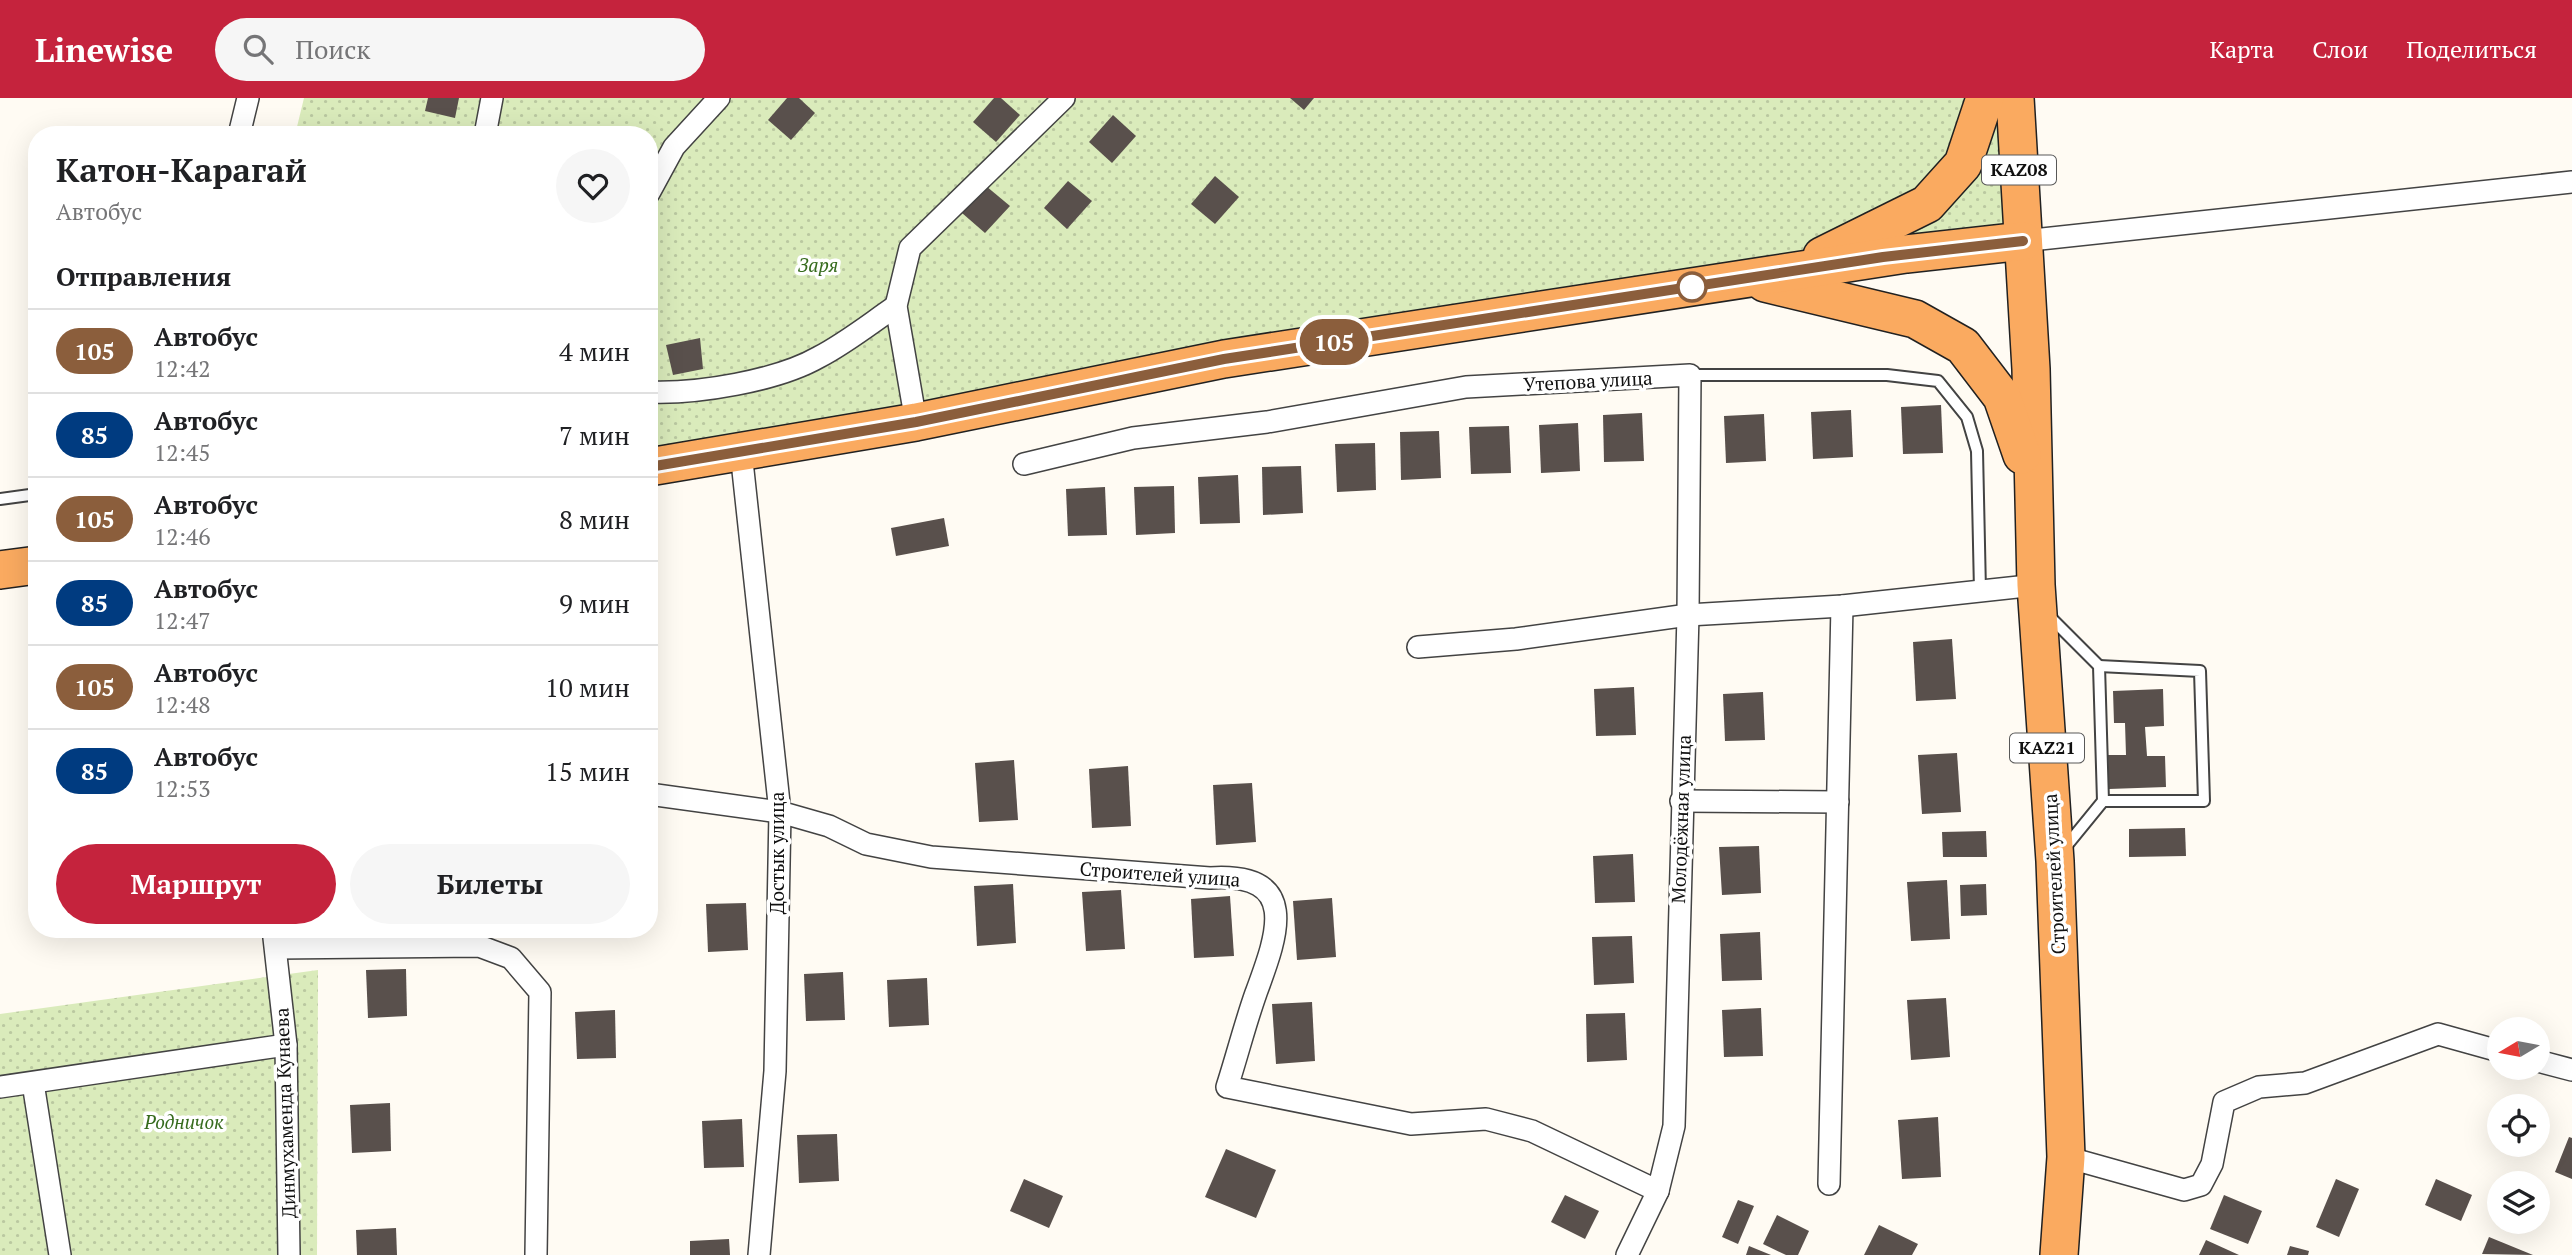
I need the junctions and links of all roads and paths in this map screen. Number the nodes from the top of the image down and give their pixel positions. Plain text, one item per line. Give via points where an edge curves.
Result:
1 (248, 98) edge
2 (492, 98) edge
3 (719, 98) edge
4 (1064, 98) edge
5 (1984, 98) edge
6 (2015, 98) edge
7 (241, 126) edge
8 (487, 126) edge
9 (658, 176) edge
10 (2572, 182) edge
11 (2023, 241) junction
12 (1792, 271) junction
13 (1744, 279) junction
14 (896, 306) junction
15 (1690, 375) junction
16 (658, 392) edge
17 (916, 422) junction
18 (741, 452) junction
19 (1024, 464) dead end
20 (658, 466) edge
21 (2034, 487) junction
22 (28, 496) edge
23 (0, 499) edge
24 (28, 566) edge
25 (0, 570) edge
26 (1980, 591) junction
27 (2037, 595) junction
28 (1842, 606) junction
29 (1688, 615) junction
30 (1418, 647) dead end
31 (2099, 666) junction
32 (658, 795) edge
33 (1681, 801) junction
34 (2103, 801) junction
35 (1838, 802) junction
36 (780, 812) junction
37 (2054, 861) junction
38 (275, 939) edge
39 (286, 1045) junction
40 (2487, 1048) edge
41 (2550, 1064) edge
42 (2572, 1070) edge
43 (33, 1083) junction
44 (0, 1087) edge
45 (2066, 1157) junction
46 (1829, 1184) dead end
47 (1658, 1191) junction
48 (60, 1255) edge
49 (289, 1255) edge
50 (536, 1255) edge
51 (759, 1255) edge
52 (1627, 1255) edge
53 (2059, 1255) edge

1 - 7 street
2 - 8 street
3 - 9 street via 674,147
4 - 14 street via 910,248
5 - 12 highway via 1963,164 1927,204
6 - 11 highway, KAZ08
10 - 11 street
11 - 12 highway
11 - 21 highway, Строителей улица / KAZ21
12 - 13 highway
13 - 17 highway via 1224,359
13 - 21 highway via 1914,319 1963,346 2002,397
14 - 16 street via 817,358 765,377
14 - 17 street
15 - 19 street, Утепова улица via 1466,387 1267,422 1133,438
15 - 26 lane, Утепова улица via 1887,375 1938,381 1967,417 1977,451
15 - 29 street, Молодёжная улица
17 - 18 highway
18 - 20 highway
18 - 36 street, Достык улица
21 - 27 highway, Строителей улица / KAZ21
22 - 23 lane
24 - 25 highway
26 - 27 street
26 - 28 street
27 - 31 lane
27 - 37 highway, Строителей улица / KAZ21
28 - 29 street
28 - 35 street
29 - 30 street via 1516,639
29 - 33 street, Молодёжная улица
31 - 34 lane
31 - 34 lane via 2200,671 2204,801
32 - 36 street
33 - 35 street
33 - 47 street, Молодёжная улица via 1674,1126
34 - 37 lane
35 - 46 street
36 - 47 street, Строителей улица via 829,826 866,844 931,857 1210,878 1240,876 1272,898 1277,930 1227,1087 1411,1124 1486,1119 1532,1132
36 - 51 street, Достык улица via 775,1071
37 - 45 highway, Строителей улица / KAZ21
38 - 39 street, Динмухаменда Кунаева
38 - 50 street via 479,946 511,958 540,992
39 - 43 street
39 - 49 street, Динмухаменда Кунаева
40 - 45 street via 2438,1034 2305,1083 2259,1087 2224,1102 2212,1164 2202,1185 2184,1190
41 - 42 street
43 - 44 street
43 - 48 street
45 - 53 highway, Строителей улица / KAZ21
47 - 52 street, Молодёжная улица

